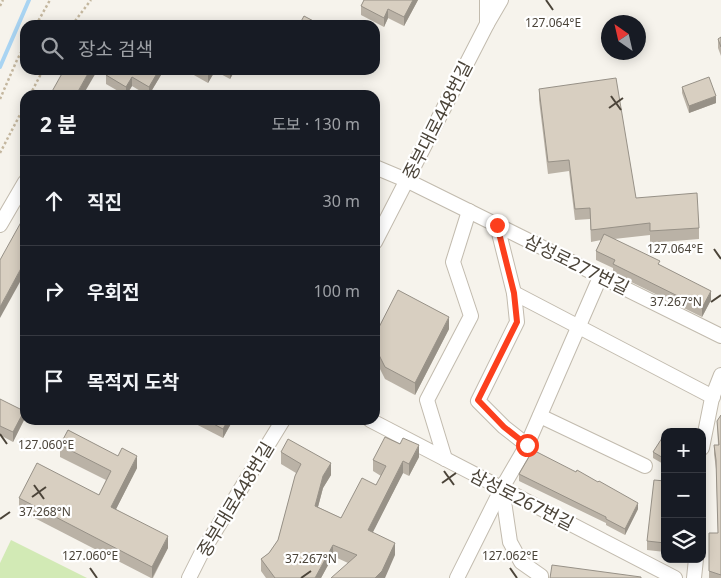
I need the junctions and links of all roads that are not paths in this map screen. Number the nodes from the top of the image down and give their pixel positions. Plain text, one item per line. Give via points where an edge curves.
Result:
1 (487, 0) edge
2 (501, 0) edge
3 (508, 0) edge
4 (487, 24) junction
5 (380, 169) edge
6 (406, 180) junction
7 (20, 191) edge
8 (469, 211) junction
9 (0, 225) edge
10 (497, 225) junction
11 (380, 232) edge
12 (601, 275) junction
13 (514, 293) junction
14 (580, 327) junction
15 (721, 336) edge
16 (721, 375) edge
17 (713, 397) junction
18 (540, 416) junction
19 (280, 425) edge
20 (380, 425) edge
21 (706, 429) edge
22 (527, 445) junction
23 (445, 459) junction
24 (645, 466) dead end
25 (502, 488) junction
26 (696, 563) edge
27 (189, 578) edge
28 (457, 578) edge
29 (541, 578) edge
30 (675, 578) edge
31 (694, 578) edge

1 - 4 street
2 - 4 street, 중부대로448번길
3 - 4 street
4 - 6 street, 중부대로448번길
5 - 6 street, 삼성로277번길
6 - 8 street, 삼성로277번길
6 - 11 street, 중부대로448번길
7 - 9 street
8 - 10 street, 삼성로277번길
8 - 23 street via 453,262 471,316 426,400
10 - 12 street, 삼성로277번길
10 - 13 street
12 - 14 street
12 - 15 street, 삼성로277번길
13 - 14 street
13 - 22 street via 517,322 478,400
14 - 17 street
14 - 18 street
16 - 17 street
17 - 21 street
18 - 22 street
18 - 24 street
19 - 27 street, 중부대로448번길
20 - 23 street, 삼성로267번길
22 - 25 street
23 - 25 street, 삼성로267번길
25 - 28 street
25 - 29 street via 510,542 521,562
25 - 30 street, 삼성로267번길
26 - 31 street

